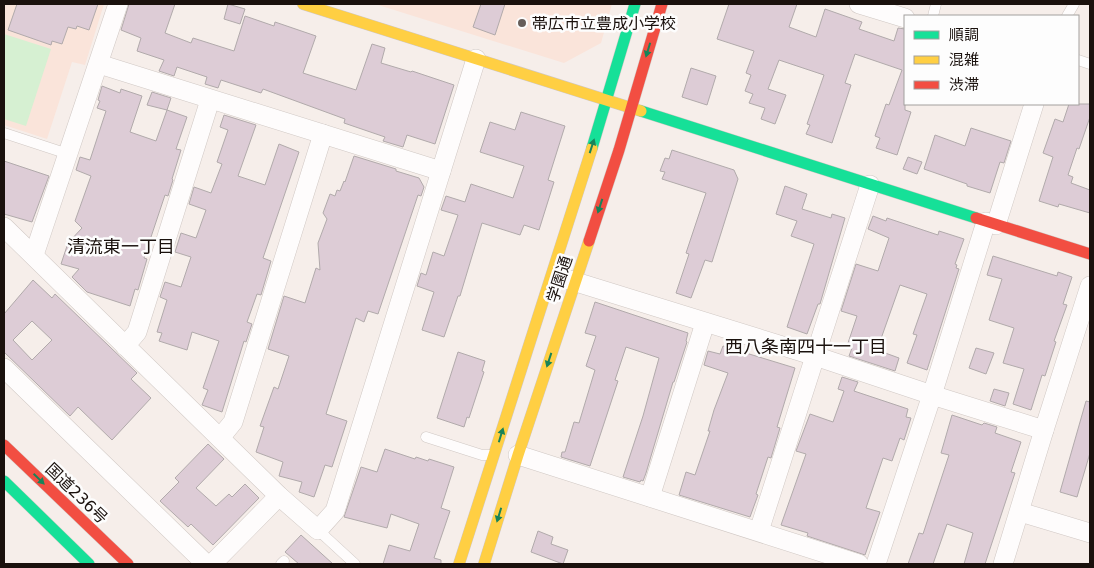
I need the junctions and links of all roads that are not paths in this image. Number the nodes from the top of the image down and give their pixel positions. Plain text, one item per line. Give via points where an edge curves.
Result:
1 (118, 4) edge
2 (302, 4) edge
3 (634, 4) edge
4 (662, 4) edge
5 (1074, 4) edge
6 (870, 5) edge
7 (1068, 15) edge
8 (904, 18) edge
9 (476, 59) junction
10 (98, 64) junction
11 (210, 100) junction
12 (606, 100) junction
13 (1034, 105) edge
14 (632, 108) junction
15 (4, 133) edge
16 (323, 134) junction
17 (68, 154) junction
18 (441, 171) junction
19 (870, 185) junction
20 (991, 224) junction
21 (4, 226) edge
22 (1090, 254) edge
23 (34, 255) junction
24 (550, 274) junction
25 (575, 282) junction
26 (1090, 286) edge
27 (705, 322) junction
28 (125, 346) junction
29 (815, 356) junction
30 (4, 368) edge
31 (932, 396) junction
32 (1044, 430) junction
33 (426, 437) dead end
34 (220, 438) junction
35 (4, 445) edge
36 (506, 455) junction
37 (4, 481) edge
38 (279, 496) junction
39 (650, 497) junction
40 (1020, 512) junction
41 (318, 530) junction
42 (758, 531) junction
43 (1090, 533) edge
44 (89, 564) edge
45 (128, 564) edge
46 (206, 564) edge
47 (212, 564) edge
48 (355, 564) edge
49 (459, 564) edge
50 (484, 564) edge
51 (859, 564) edge
52 (876, 564) edge
53 (1003, 564) edge

1 - 10 street
2 - 9 main road
3 - 12 main road, 学園通
4 -> 14 main road, 学園通
5 - 7 lane
6 - 8 street
9 - 12 main road
9 - 18 street
10 - 11 street
10 - 17 street
11 - 16 street
11 - 28 street via 137,332
12 - 14 main road
24 -> 12 main road, 学園通
13 - 20 street
14 - 19 main road
14 -> 25 main road, 学園通
15 - 17 lane
16 - 18 street
16 - 34 street via 233,422
17 - 23 street
18 - 41 street via 336,511
19 - 20 main road
19 - 29 street
20 - 22 main road
20 - 31 street
21 - 23 street
23 - 28 street
24 - 25 street
36 -> 24 main road, 学園通
25 - 27 street
25 -> 36 main road, 学園通
26 - 32 street
27 - 29 street
27 - 39 street
28 - 34 street
29 - 31 street
29 - 42 street
30 - 46 street
31 - 32 street
31 - 52 street
32 - 40 street
33 - 36 lane via 482,455
34 - 38 street
35 -> 45 main road, 国道236号
36 - 39 street
36 - 49 main road, 学園通
36 -> 50 main road, 学園通
37 - 44 main road
38 - 41 street
38 - 47 street
39 - 42 street
40 - 43 street
40 - 53 street
41 - 48 lane
42 - 51 street

